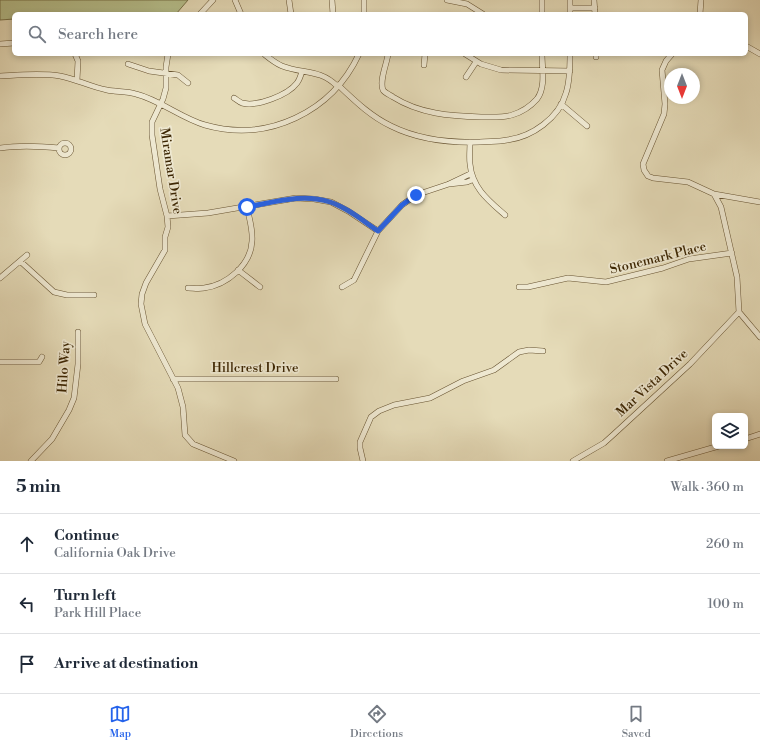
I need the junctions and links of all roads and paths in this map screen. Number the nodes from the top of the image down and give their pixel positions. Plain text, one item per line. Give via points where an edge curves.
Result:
1 (213, 0) edge
2 (236, 0) edge
3 (289, 0) edge
4 (332, 0) edge
5 (364, 0) edge
6 (447, 0) edge
7 (542, 0) edge
8 (570, 0) edge
9 (594, 0) edge
10 (700, 0) edge
11 (467, 2) edge
12 (595, 8) junction
13 (570, 11) edge
14 (202, 12) edge
15 (240, 12) edge
16 (291, 12) edge
17 (333, 12) edge
18 (364, 12) edge
19 (480, 12) edge
20 (542, 12) edge
21 (595, 12) edge
22 (700, 12) edge
23 (12, 43) edge
24 (0, 44) edge
25 (748, 47) edge
26 (760, 54) edge
27 (76, 56) edge
28 (168, 56) edge
29 (267, 56) edge
30 (358, 56) edge
31 (388, 56) edge
32 (425, 56) edge
33 (468, 56) edge
34 (542, 56) edge
35 (570, 56) edge
36 (670, 56) edge
37 (476, 62) junction
38 (128, 64) dead end
39 (424, 65) dead end
40 (302, 71) junction
41 (542, 71) junction
42 (570, 71) junction
43 (166, 75) junction
44 (0, 76) edge
45 (466, 77) dead end
46 (77, 80) junction
47 (188, 83) dead end
48 (338, 85) junction
49 (234, 98) dead end
50 (160, 104) junction
51 (561, 104) junction
52 (587, 126) dead end
53 (470, 142) junction
54 (0, 148) edge
55 (59, 148) dead end
56 (473, 178) junction
57 (714, 194) junction
58 (760, 202) edge
59 (247, 207) junction
60 (505, 215) dead end
61 (167, 216) junction
62 (378, 231) junction
63 (732, 253) junction
64 (27, 256) dead end
65 (20, 261) junction
66 (238, 270) junction
67 (0, 278) edge
68 (519, 286) dead end
69 (260, 287) dead end
70 (342, 287) dead end
71 (188, 288) dead end
72 (94, 295) dead end
73 (739, 312) junction
74 (78, 332) dead end
75 (760, 336) edge
76 (543, 351) dead end
77 (42, 357) dead end
78 (0, 362) edge
79 (173, 379) junction
80 (336, 379) dead end
81 (760, 434) edge
82 (748, 438) edge
83 (712, 448) edge
84 (31, 461) edge
85 (234, 461) edge
86 (363, 461) edge
87 (573, 461) edge
88 (667, 461) edge

1 - 14 street
2 - 15 street
3 - 16 street
4 - 17 street
5 - 18 street
6 - 11 street
7 - 20 street
8 - 13 street
9 - 12 street
10 - 22 street
11 - 19 street
12 - 13 street
12 - 21 street
23 - 24 street
25 - 26 street
27 - 46 street
28 - 43 street, Miramar Drive
29 - 40 street via 283,66
30 - 48 street via 353,67
31 - 41 street via 382,80 385,93 403,104 445,115 503,117 520,112 538,98 542,90
32 - 39 street
33 - 37 street
34 - 41 street
35 - 42 street
36 - 57 street via 662,70 664,114 650,144 643,168 648,176 653,178 688,182
37 - 41 street via 501,70
37 - 45 street
38 - 43 street
40 - 48 street via 324,75
40 - 49 street via 297,83 278,97 249,103 242,103
41 - 42 street
42 - 51 street via 566,95
43 - 47 street via 178,76
43 - 50 street, Miramar Drive via 166,88
44 - 46 street via 42,75
46 - 50 street via 94,87 137,94
48 - 50 street via 316,106 298,118 258,129 206,125
48 - 53 street via 376,118 391,126 433,140
50 - 61 street, Miramar Drive via 152,122 152,134 160,189
51 - 52 street
51 - 53 street via 551,118 526,136 508,140
53 - 56 street
54 - 55 street via 27,145
56 - 60 street via 484,196
56 - 62 street via 470,174 423,193 407,202
57 - 58 street
57 - 63 street via 721,207
59 - 61 street
59 - 62 street via 296,198 314,198 331,202
59 - 66 street via 252,242 247,260
61 - 79 street, Miramar Drive via 165,250 146,283 141,304 145,324
62 - 70 street via 354,280
63 - 68 street, Stonemark Place via 689,259 606,282 568,278
63 - 73 street via 737,277
64 - 65 street
65 - 67 street
65 - 72 street via 54,292 67,295
66 - 69 street
66 - 71 street via 223,282 205,288
73 - 75 street
73 - 87 street, Mar Vista Drive via 690,364 604,443
74 - 84 street, Hilo Way via 74,398 52,439
76 - 86 street via 519,352 494,370 463,381 430,398 394,405 379,411 371,417 360,442
77 - 78 street via 39,362
79 - 80 street, Hillcrest Drive
79 - 85 street, Miramar Drive via 181,394 185,435 194,444
81 - 82 street
83 - 88 street

